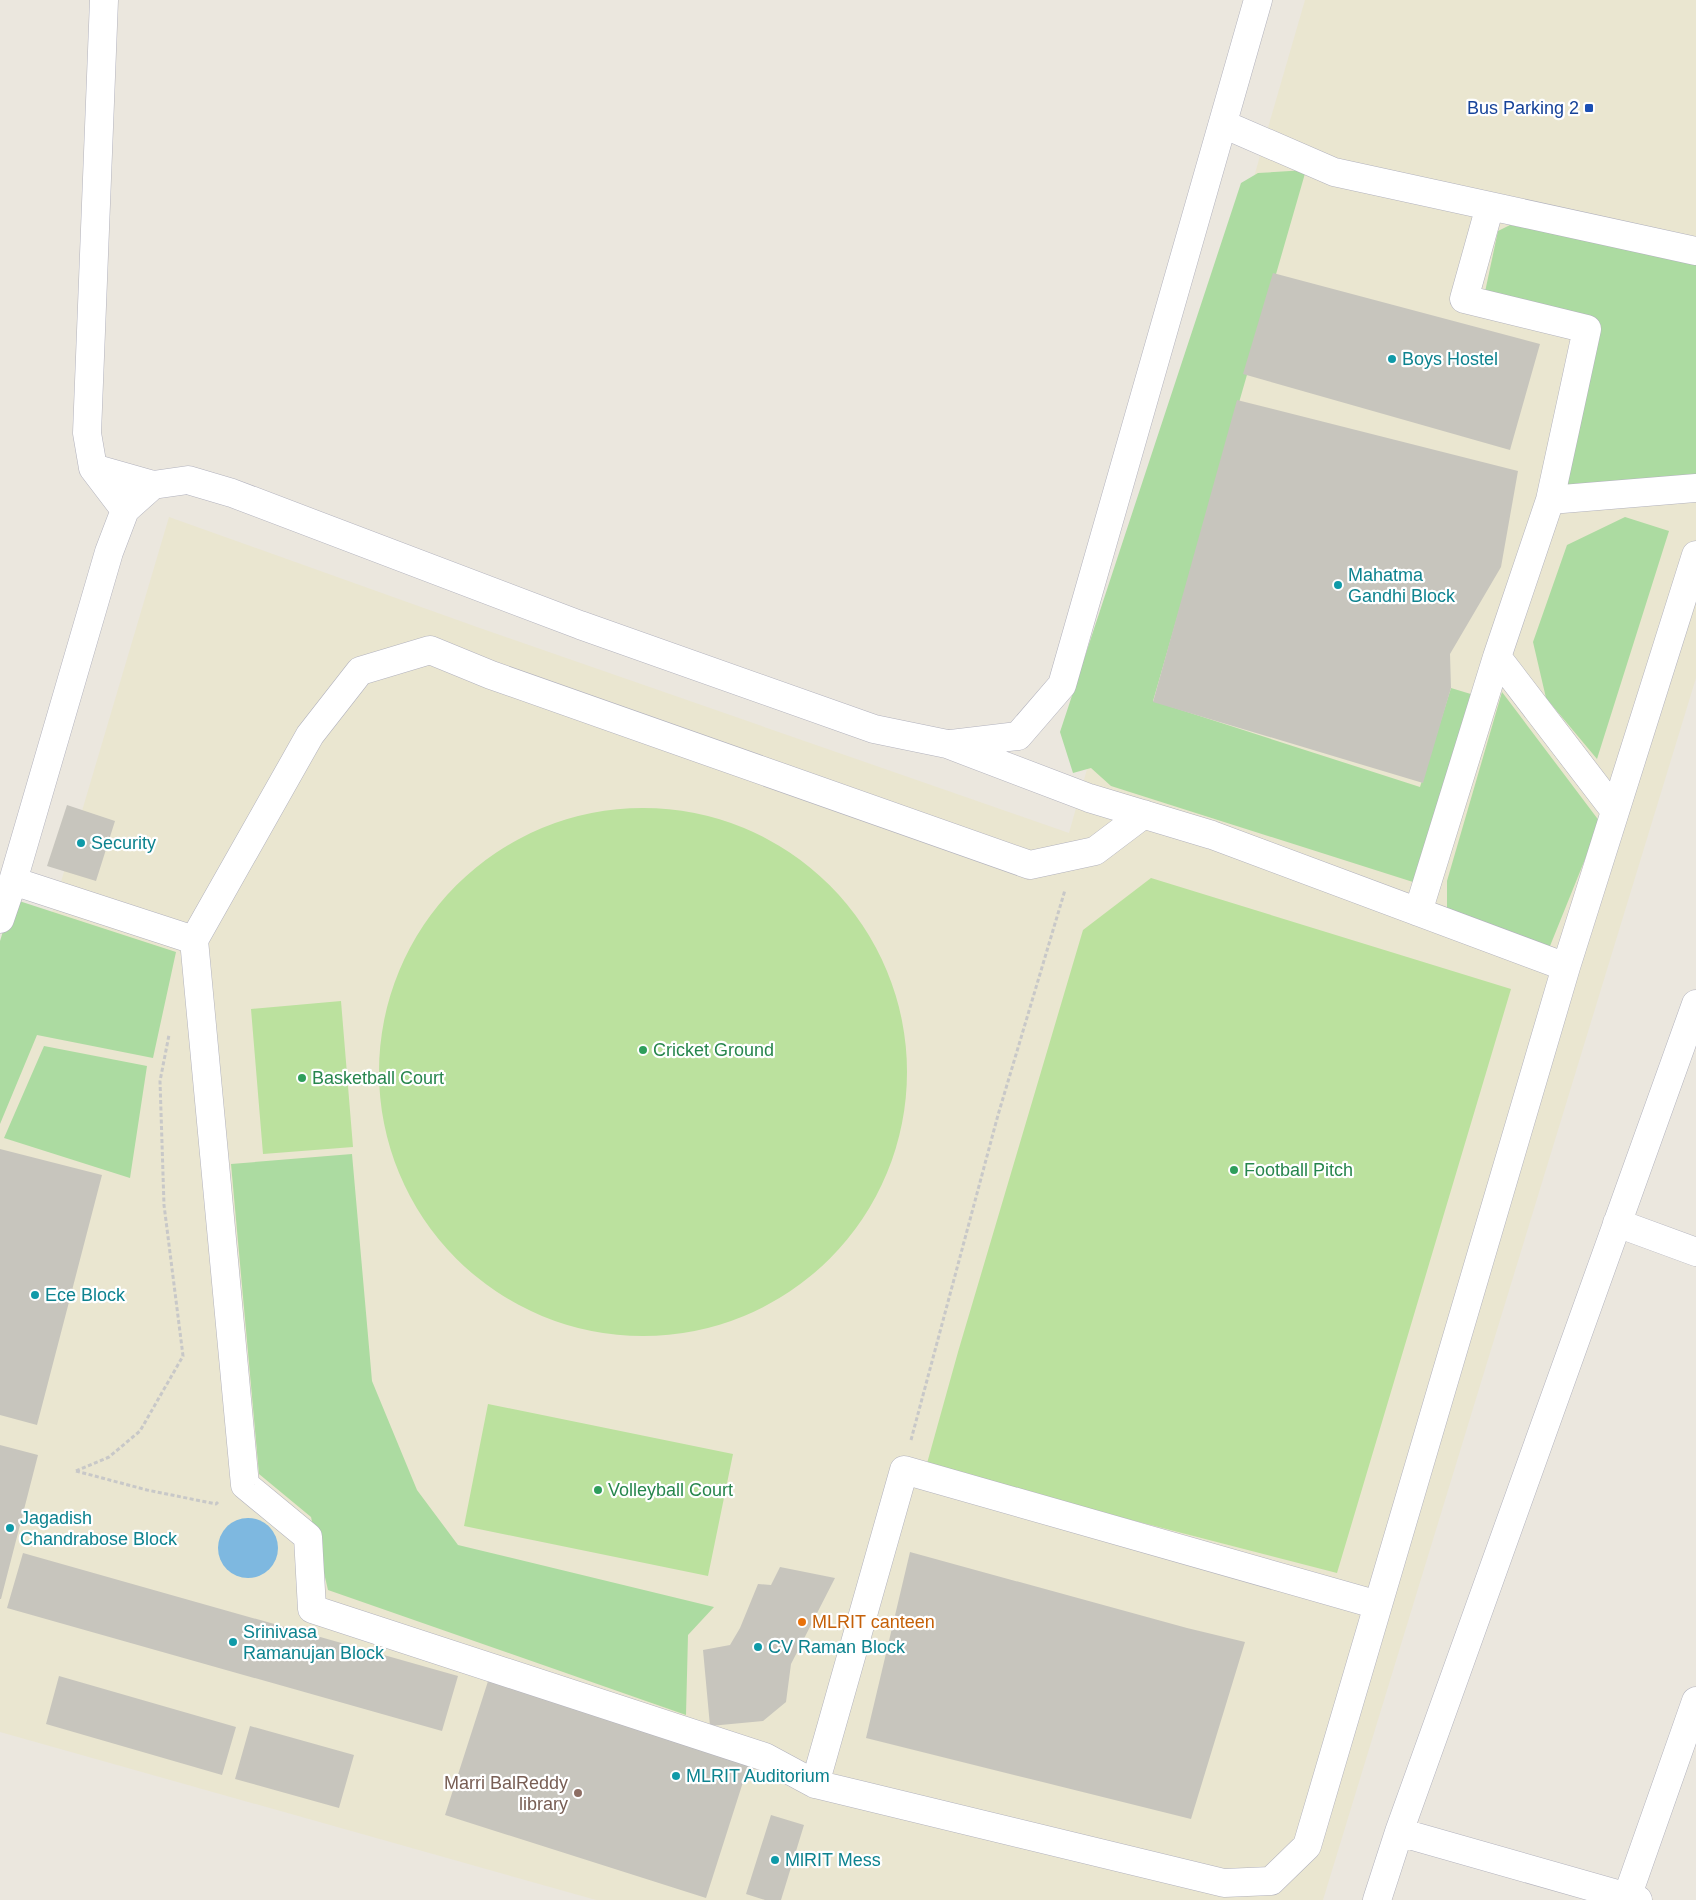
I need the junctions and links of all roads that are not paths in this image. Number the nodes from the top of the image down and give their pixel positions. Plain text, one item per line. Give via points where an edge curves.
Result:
1 (104, 0) edge
2 (1258, 0) edge
3 (1222, 124) junction
4 (1490, 206) junction
5 (1696, 251) edge
6 (93, 468) junction
7 (153, 485) junction
8 (1696, 488) edge
9 (1550, 500) junction
10 (124, 510) junction
11 (1696, 555) edge
12 (1497, 657) junction
13 (947, 744) junction
14 (1615, 811) junction
15 (1144, 814) junction
16 (13, 881) junction
17 (1418, 912) junction
18 (0, 919) edge
19 (194, 940) junction
20 (1566, 967) junction
21 (1696, 1004) edge
22 (1617, 1223) junction
23 (1696, 1252) edge
24 (1378, 1605) junction
25 (1696, 1701) edge
26 (815, 1784) junction
27 (1399, 1832) junction
28 (1630, 1899) edge
29 (1377, 1900) edge

1 - 6 street via 87,433
2 - 3 street
3 - 4 street via 1334,172
3 - 13 street via 1062,685 1018,736
4 - 5 street
4 - 9 street via 1464,299 1587,329
6 - 7 street
6 - 10 street
7 - 10 street
7 - 13 street via 188,480 232,493 571,621 874,729
8 - 9 street
9 - 12 street
10 - 16 street
11 - 14 street
12 - 14 street
12 - 17 street
13 - 15 street via 1089,798
14 - 20 street
15 - 17 street via 1212,835
15 - 19 street via 1096,851 1030,865 490,675 430,650 360,671 310,735
16 - 18 street
16 - 19 street
17 - 20 street
19 - 26 street via 246,1485 308,1536 312,1610 765,1757
20 - 24 street
21 - 22 street
22 - 23 street
22 - 27 street
24 - 26 street via 1307,1846 1271,1881 1224,1883
24 - 26 street via 904,1470
25 - 28 street
27 - 28 street
27 - 29 street

